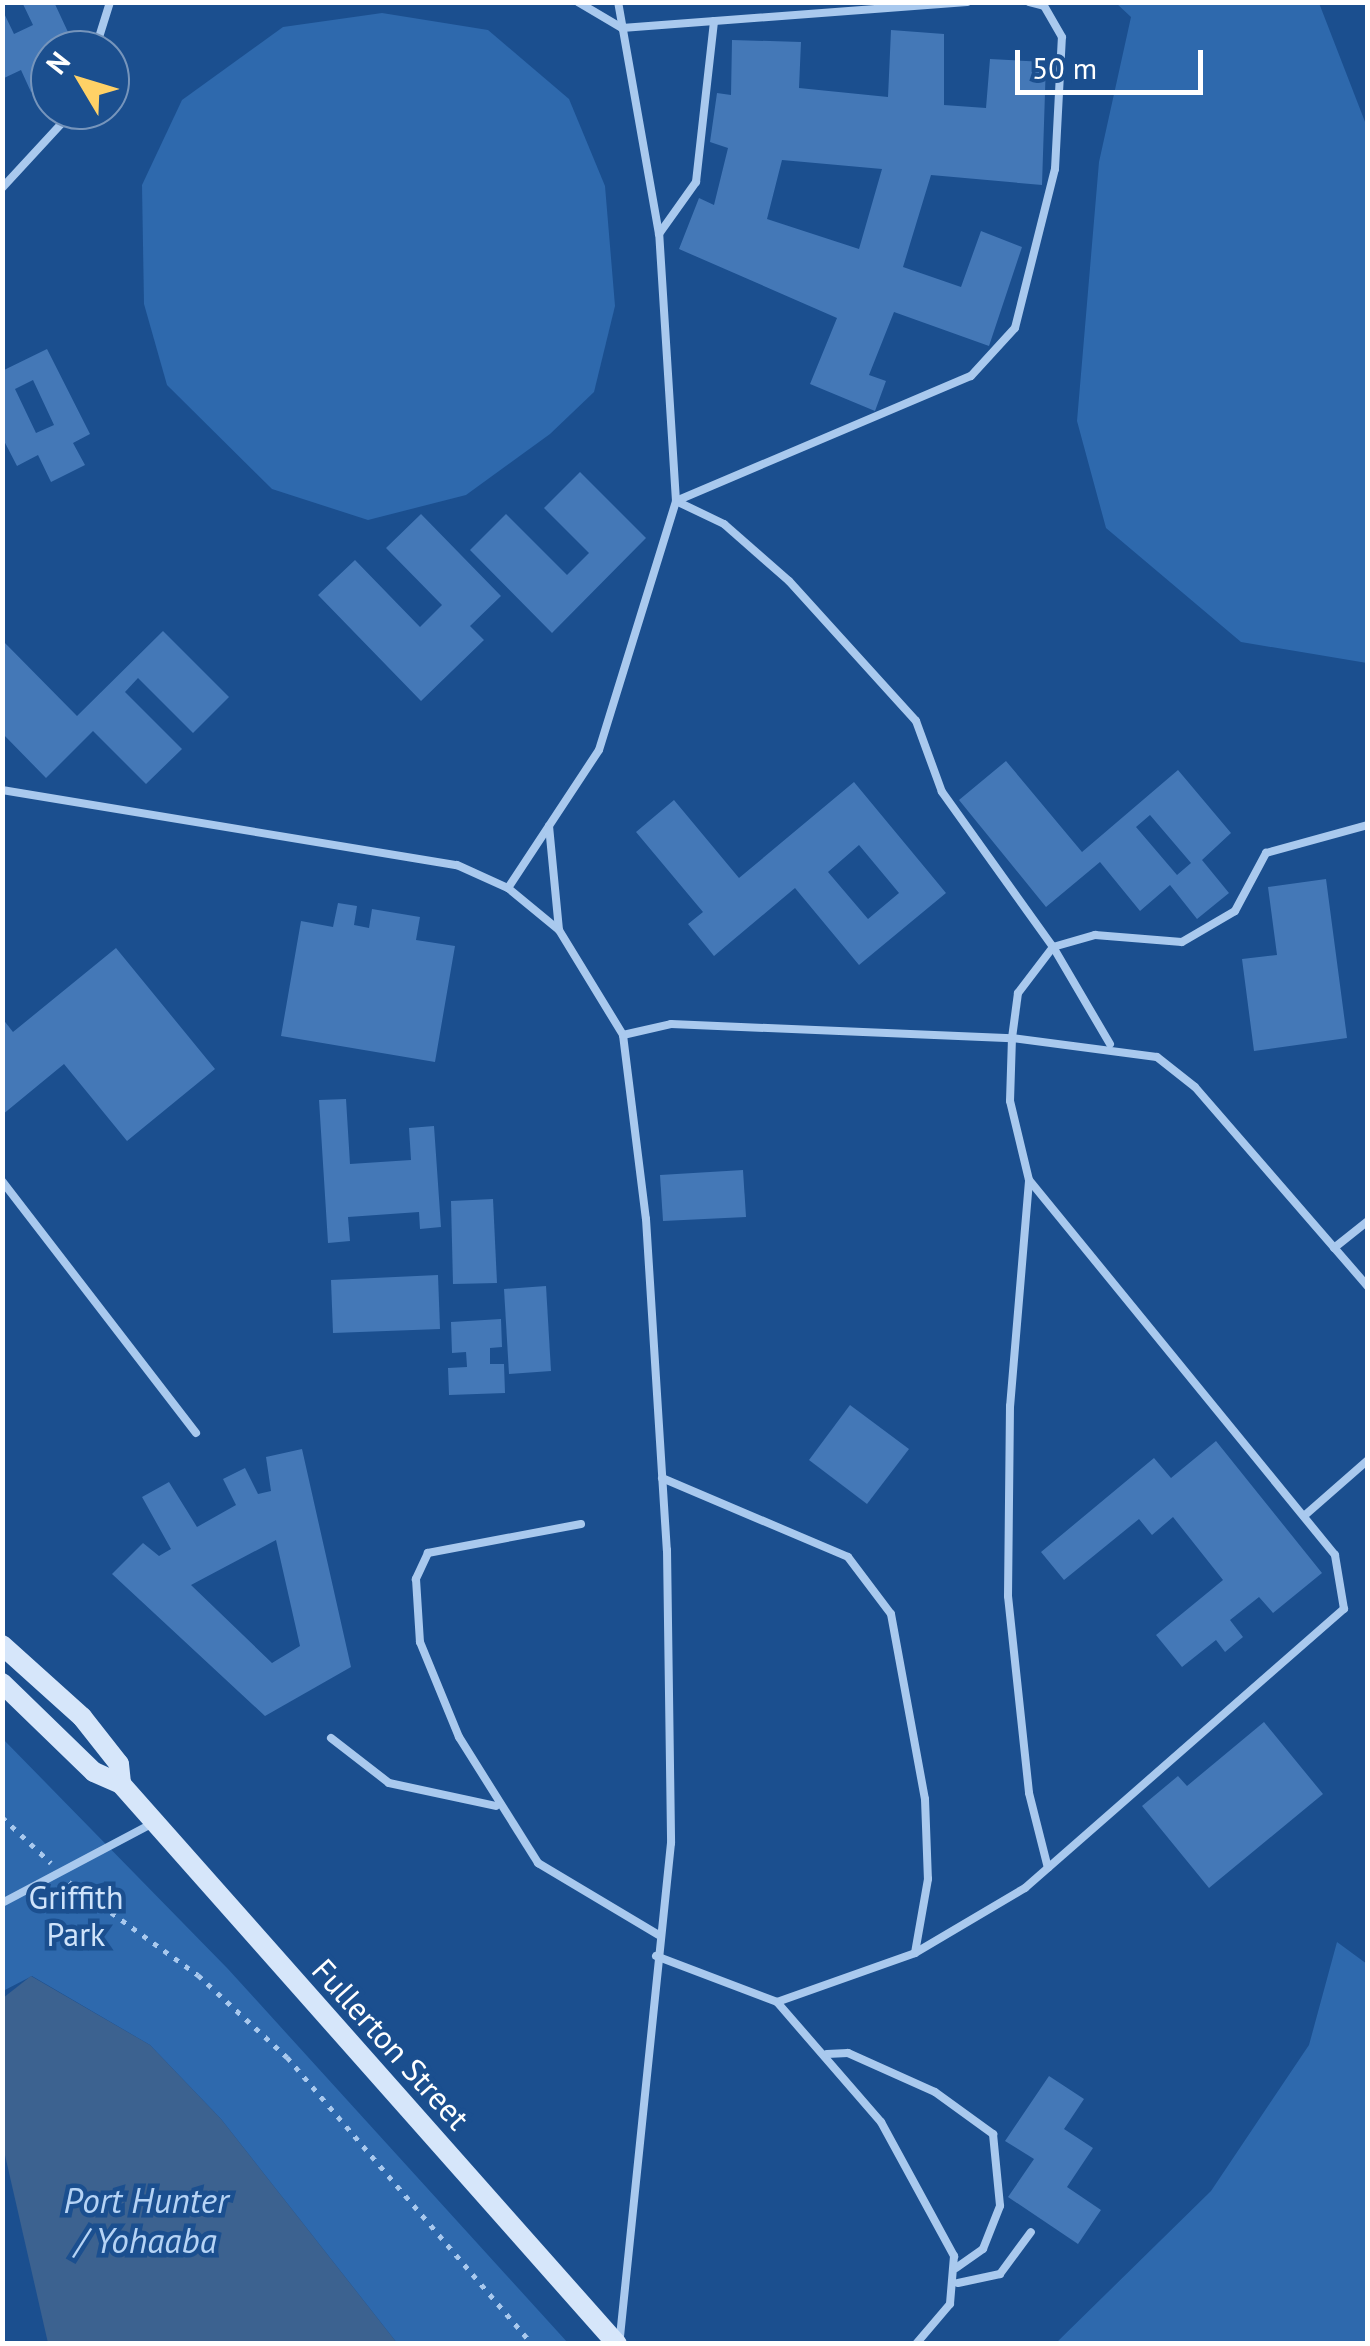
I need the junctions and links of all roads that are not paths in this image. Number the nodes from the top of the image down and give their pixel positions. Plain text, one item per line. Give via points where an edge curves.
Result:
1 (578, 2) edge
2 (618, 2) edge
3 (967, 2) edge
4 (1030, 2) edge
5 (109, 3) edge
6 (714, 21) junction
7 (622, 28) junction
8 (101, 30) edge
9 (56, 130) edge
10 (2, 188) edge
11 (659, 234) junction
12 (676, 502) junction
13 (2, 790) edge
14 (1368, 825) edge
15 (549, 826) junction
16 (508, 888) junction
17 (559, 930) junction
18 (1052, 947) junction
19 (622, 1035) junction
20 (1012, 1038) junction
21 (1110, 1044) junction
22 (1029, 1180) junction
23 (2, 1181) edge
24 (1368, 1222) edge
25 (1334, 1248) junction
26 (1368, 1287) edge
27 (196, 1434) dead end
28 (1368, 1460) edge
29 (662, 1478) junction
30 (1304, 1516) junction
31 (580, 1524) dead end
32 (2, 1645) edge
33 (2, 1683) edge
34 (330, 1738) dead end
35 (122, 1784) junction
36 (496, 1806) junction
37 (155, 1822) junction
38 (1048, 1868) junction
39 (2, 1903) edge
40 (659, 1935) junction
41 (914, 1953) junction
42 (656, 1956) junction
43 (777, 2002) junction
44 (827, 2054) junction
45 (1031, 2232) dead end
46 (956, 2268) junction
47 (958, 2283) junction
48 (618, 2344) edge
49 (916, 2344) edge

1 - 7 lane
2 - 7 lane
3 - 6 lane
4 - 12 lane via 1044,6 1062,37 1055,169 1028,292 994,356 971,376
5 - 8 lane
6 - 7 lane
6 - 11 lane via 696,182
7 - 11 lane
9 - 10 lane
11 - 12 lane
12 - 15 lane via 600,750
12 - 18 lane via 724,524 789,581 905,708 942,792
13 - 16 lane via 426,857
14 - 18 lane via 1266,853 1234,911 1182,942 1095,935
15 - 16 lane
15 - 17 lane
16 - 17 lane
17 - 19 lane
18 - 20 lane via 1024,981
18 - 21 lane
19 - 20 lane via 671,1024
19 - 29 lane via 646,1219
20 - 21 lane
20 - 22 lane via 1010,1100
21 - 25 lane via 1157,1057 1195,1087
22 - 30 lane
22 - 38 lane via 1010,1406 1008,1596 1029,1792
23 - 27 lane
24 - 25 lane
25 - 26 lane
28 - 30 lane
29 - 40 lane via 670,1843
29 - 41 lane via 848,1557 876,1585 905,1660 925,1799 928,1878
30 - 38 lane via 1335,1555 1344,1609
31 - 36 lane via 428,1553 416,1578 429,1670
32 - 35 main road, Fullerton Street via 82,1717 119,1764
33 - 35 main road, Fullerton Street via 94,1772
34 - 36 lane via 388,1783
35 - 37 main road, Fullerton Street
36 - 40 lane via 538,1862
37 - 39 lane
37 - 48 main road, Fullerton Street
38 - 41 lane
40 - 42 lane
41 - 43 lane
42 - 43 lane
42 - 48 lane
43 - 44 lane
44 - 46 lane via 882,2122
44 - 46 lane via 848,2054 935,2092 993,2134 1000,2206 983,2249
45 - 47 lane via 1000,2274
46 - 47 lane
47 - 49 lane

